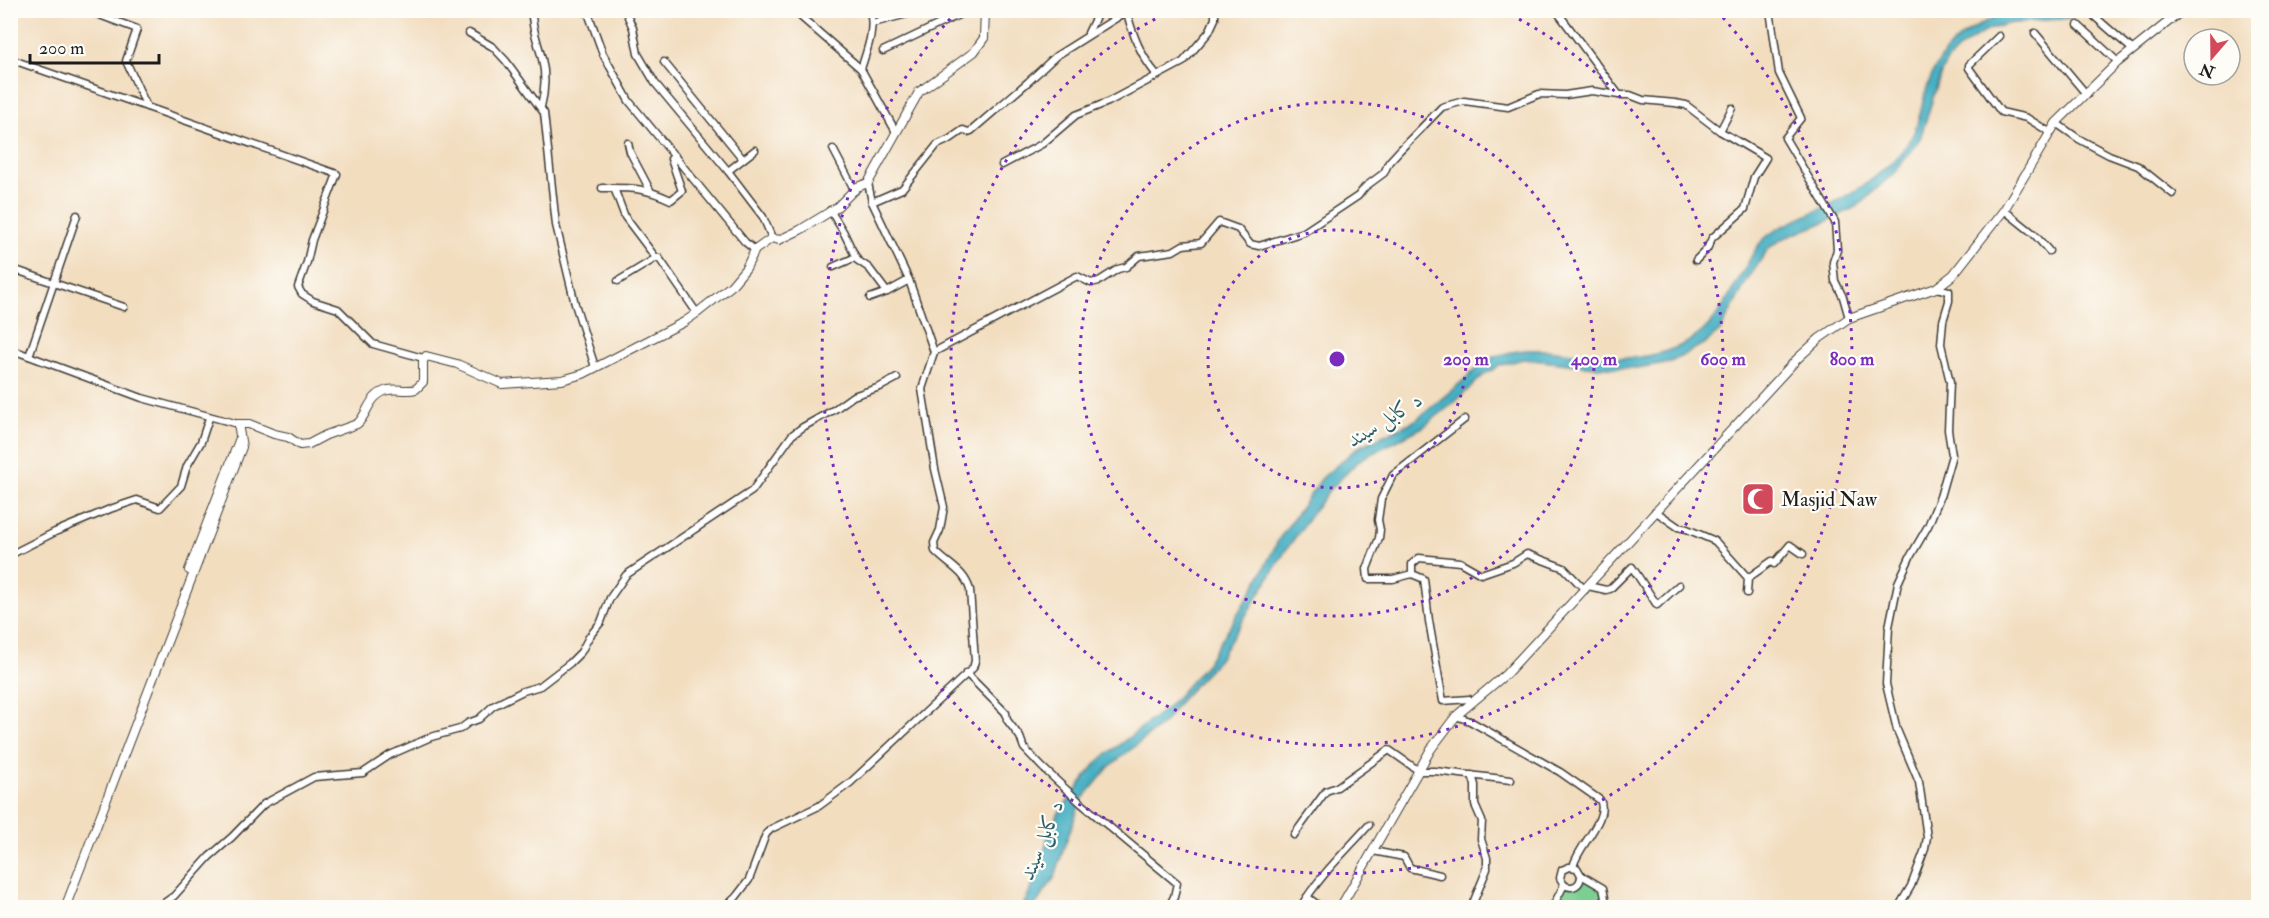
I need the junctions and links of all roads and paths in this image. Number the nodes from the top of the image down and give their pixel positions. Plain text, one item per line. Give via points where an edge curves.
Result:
1 (86, 10) edge
2 (532, 10) edge
3 (587, 10) edge
4 (625, 10) edge
5 (793, 10) edge
6 (870, 10) edge
7 (986, 10) edge
8 (1099, 10) edge
9 (1215, 10) edge
10 (1556, 10) edge
11 (1770, 10) edge
12 (2183, 10) edge
13 (966, 11) edge
14 (1126, 11) edge
15 (911, 13) dead end
16 (2093, 13) edge
17 (873, 23) junction
18 (2078, 25) dead end
19 (469, 33) dead end
20 (2034, 33) dead end
21 (1088, 34) junction
22 (1999, 36) dead end
23 (2133, 50) junction
24 (883, 51) dead end
25 (10, 59) edge
26 (664, 62) dead end
27 (2118, 62) junction
28 (861, 69) junction
29 (1156, 75) junction
30 (1619, 95) junction
31 (2086, 95) junction
32 (147, 107) junction
33 (541, 107) junction
34 (1732, 108) dead end
35 (2056, 123) junction
36 (1720, 131) junction
37 (896, 132) junction
38 (2050, 133) junction
39 (627, 143) dead end
40 (833, 149) dead end
41 (755, 150) dead end
42 (675, 156) junction
43 (742, 158) junction
44 (1002, 165) dead end
45 (728, 171) junction
46 (868, 183) junction
47 (602, 188) dead end
48 (614, 188) junction
49 (650, 190) junction
50 (855, 190) junction
51 (2173, 194) dead end
52 (872, 202) junction
53 (830, 210) junction
54 (2004, 210) junction
55 (77, 215) dead end
56 (772, 238) junction
57 (755, 250) junction
58 (2049, 251) dead end
59 (856, 256) junction
60 (656, 258) junction
61 (1696, 260) dead end
62 (832, 267) dead end
63 (10, 268) edge
64 (618, 280) dead end
65 (909, 280) junction
66 (53, 284) junction
67 (1936, 288) junction
68 (887, 292) junction
69 (870, 298) dead end
70 (124, 307) dead end
71 (697, 313) junction
72 (1849, 318) junction
73 (10, 349) edge
74 (934, 352) junction
75 (29, 356) junction
76 (423, 358) junction
77 (595, 367) junction
78 (897, 378) dead end
79 (209, 418) junction
80 (1465, 418) dead end
81 (238, 424) junction
82 (240, 437) junction
83 (1655, 511) junction
84 (1803, 554) dead end
85 (10, 555) edge
86 (1412, 574) junction
87 (1748, 578) junction
88 (1679, 585) dead end
89 (1587, 588) junction
90 (1748, 593) dead end
91 (966, 673) junction
92 (1472, 702) junction
93 (1456, 716) junction
94 (1419, 771) junction
95 (1472, 775) junction
96 (1511, 780) dead end
97 (1369, 825) dead end
98 (1294, 835) dead end
99 (1373, 851) junction
100 (1573, 867) junction
101 (1440, 875) dead end
102 (1581, 875) junction
103 (1564, 885) junction
104 (1307, 897) junction
105 (60, 908) edge
106 (65, 908) edge
107 (157, 908) edge
108 (724, 908) edge
109 (1168, 908) edge
110 (1300, 908) edge
111 (1322, 908) edge
112 (1340, 908) edge
113 (1471, 908) edge
114 (1552, 908) edge
115 (1607, 908) edge
116 (1898, 908) edge

1 - 32 street via 137,29 126,61
2 - 33 street via 531,20 543,62 545,93
3 - 42 street via 599,45 624,93
4 - 45 street via 638,54 655,83
5 - 28 street
6 - 17 street
7 - 37 main road via 984,38 974,52 919,92
8 - 21 street
9 - 29 street via 1209,32 1183,62
10 - 30 street
11 - 72 street via 1779,73 1802,118 1785,138 1835,222 1834,281 1844,297
12 - 23 main road
13 - 24 street
14 - 21 street
14 - 29 street via 1137,47
15 - 17 street
16 - 23 street
17 - 28 street
18 - 27 street
19 - 33 street via 493,47
20 - 31 street
21 - 52 street via 1056,56 971,130 963,130 936,145 902,189
22 - 38 street via 1969,68 2001,112 2026,118
23 - 27 main road
25 - 32 street
26 - 43 street
27 - 31 main road
28 - 37 street
29 - 44 street via 1076,115 1042,144
30 - 36 street via 1686,105
30 - 74 street via 1592,91 1539,94 1508,107 1471,101 1442,107 1377,179 1304,232 1255,246 1238,230 1219,222 1201,243 1138,256 1099,281 1091,283 1077,276
31 - 35 main road
32 - 76 street via 337,174 298,287 302,294 338,309 373,344
33 - 77 street via 556,225
34 - 36 street
35 - 38 main road
35 - 51 street via 2109,155 2138,166
36 - 61 street via 1766,158 1754,177 1745,209 1712,238
37 - 46 main road
38 - 54 main road
39 - 49 street
40 - 50 street
41 - 43 street
42 - 49 street via 670,159 682,191 672,200
42 - 57 street
43 - 45 street
45 - 56 street via 763,217
46 - 50 main road
46 - 52 street
47 - 48 street
48 - 49 street
48 - 60 street via 625,217
50 - 53 main road
52 - 65 street
53 - 56 main road via 786,238
53 - 59 street
54 - 58 street
54 - 67 main road via 1953,275
55 - 66 street
56 - 57 main road
57 - 71 main road via 730,286
59 - 62 street
59 - 68 street
60 - 64 street
60 - 71 street
63 - 66 street
65 - 68 street
65 - 74 street
66 - 70 street
66 - 75 street
67 - 72 main road
67 - 116 street via 1949,291 1941,344 1950,381 1948,430 1952,455 1928,526 1898,583 1889,627 1886,684 1897,730 1919,782 1927,837 1911,886
68 - 69 street
71 - 77 main road
72 - 83 main road via 1797,359
73 - 75 street
74 - 91 street via 922,389 944,507 934,543 935,551 959,570 970,590 975,661
75 - 79 street
76 - 77 main road via 436,357 502,384 562,380
76 - 81 main road via 424,377 420,386 382,393 366,408 357,424 309,444
78 - 107 street via 853,396 803,427 792,435 752,491 626,574 581,652 540,686 493,706 460,729 390,755 363,773 314,777 264,804 174,896
79 - 81 street
79 - 85 street via 180,486 160,508 137,500 55,532
80 - 86 street via 1393,475 1381,499 1379,538 1367,569 1368,579
81 - 82 main road
82 - 105 main road
82 - 106 main road via 242,447
83 - 87 street via 1678,527 1715,541
83 - 89 main road
84 - 87 street via 1790,545 1774,564 1772,561
86 - 89 street via 1412,564 1419,558 1460,562 1481,574 1527,555 1564,568
86 - 92 street via 1424,579 1443,701
87 - 90 street
88 - 89 street via 1657,605 1632,567 1610,589
89 - 92 main road via 1506,674
91 - 108 street via 850,783 819,806 771,829 749,880
91 - 109 street via 1006,713 1024,748 1071,795 1175,881 1174,897
92 - 93 main road
93 - 94 main road
93 - 100 street via 1560,772 1600,800 1602,814
94 - 95 street
94 - 98 street via 1387,751 1326,791
94 - 99 main road
95 - 96 street
95 - 113 street via 1487,869
97 - 104 street via 1318,879
99 - 101 street via 1404,857 1410,868
99 - 112 main road
100 - 102 street
100 - 103 street via 1562,870 1560,878
102 - 103 street via 1576,886
102 - 115 street via 1603,888
103 - 114 street
104 - 110 street
104 - 111 street

